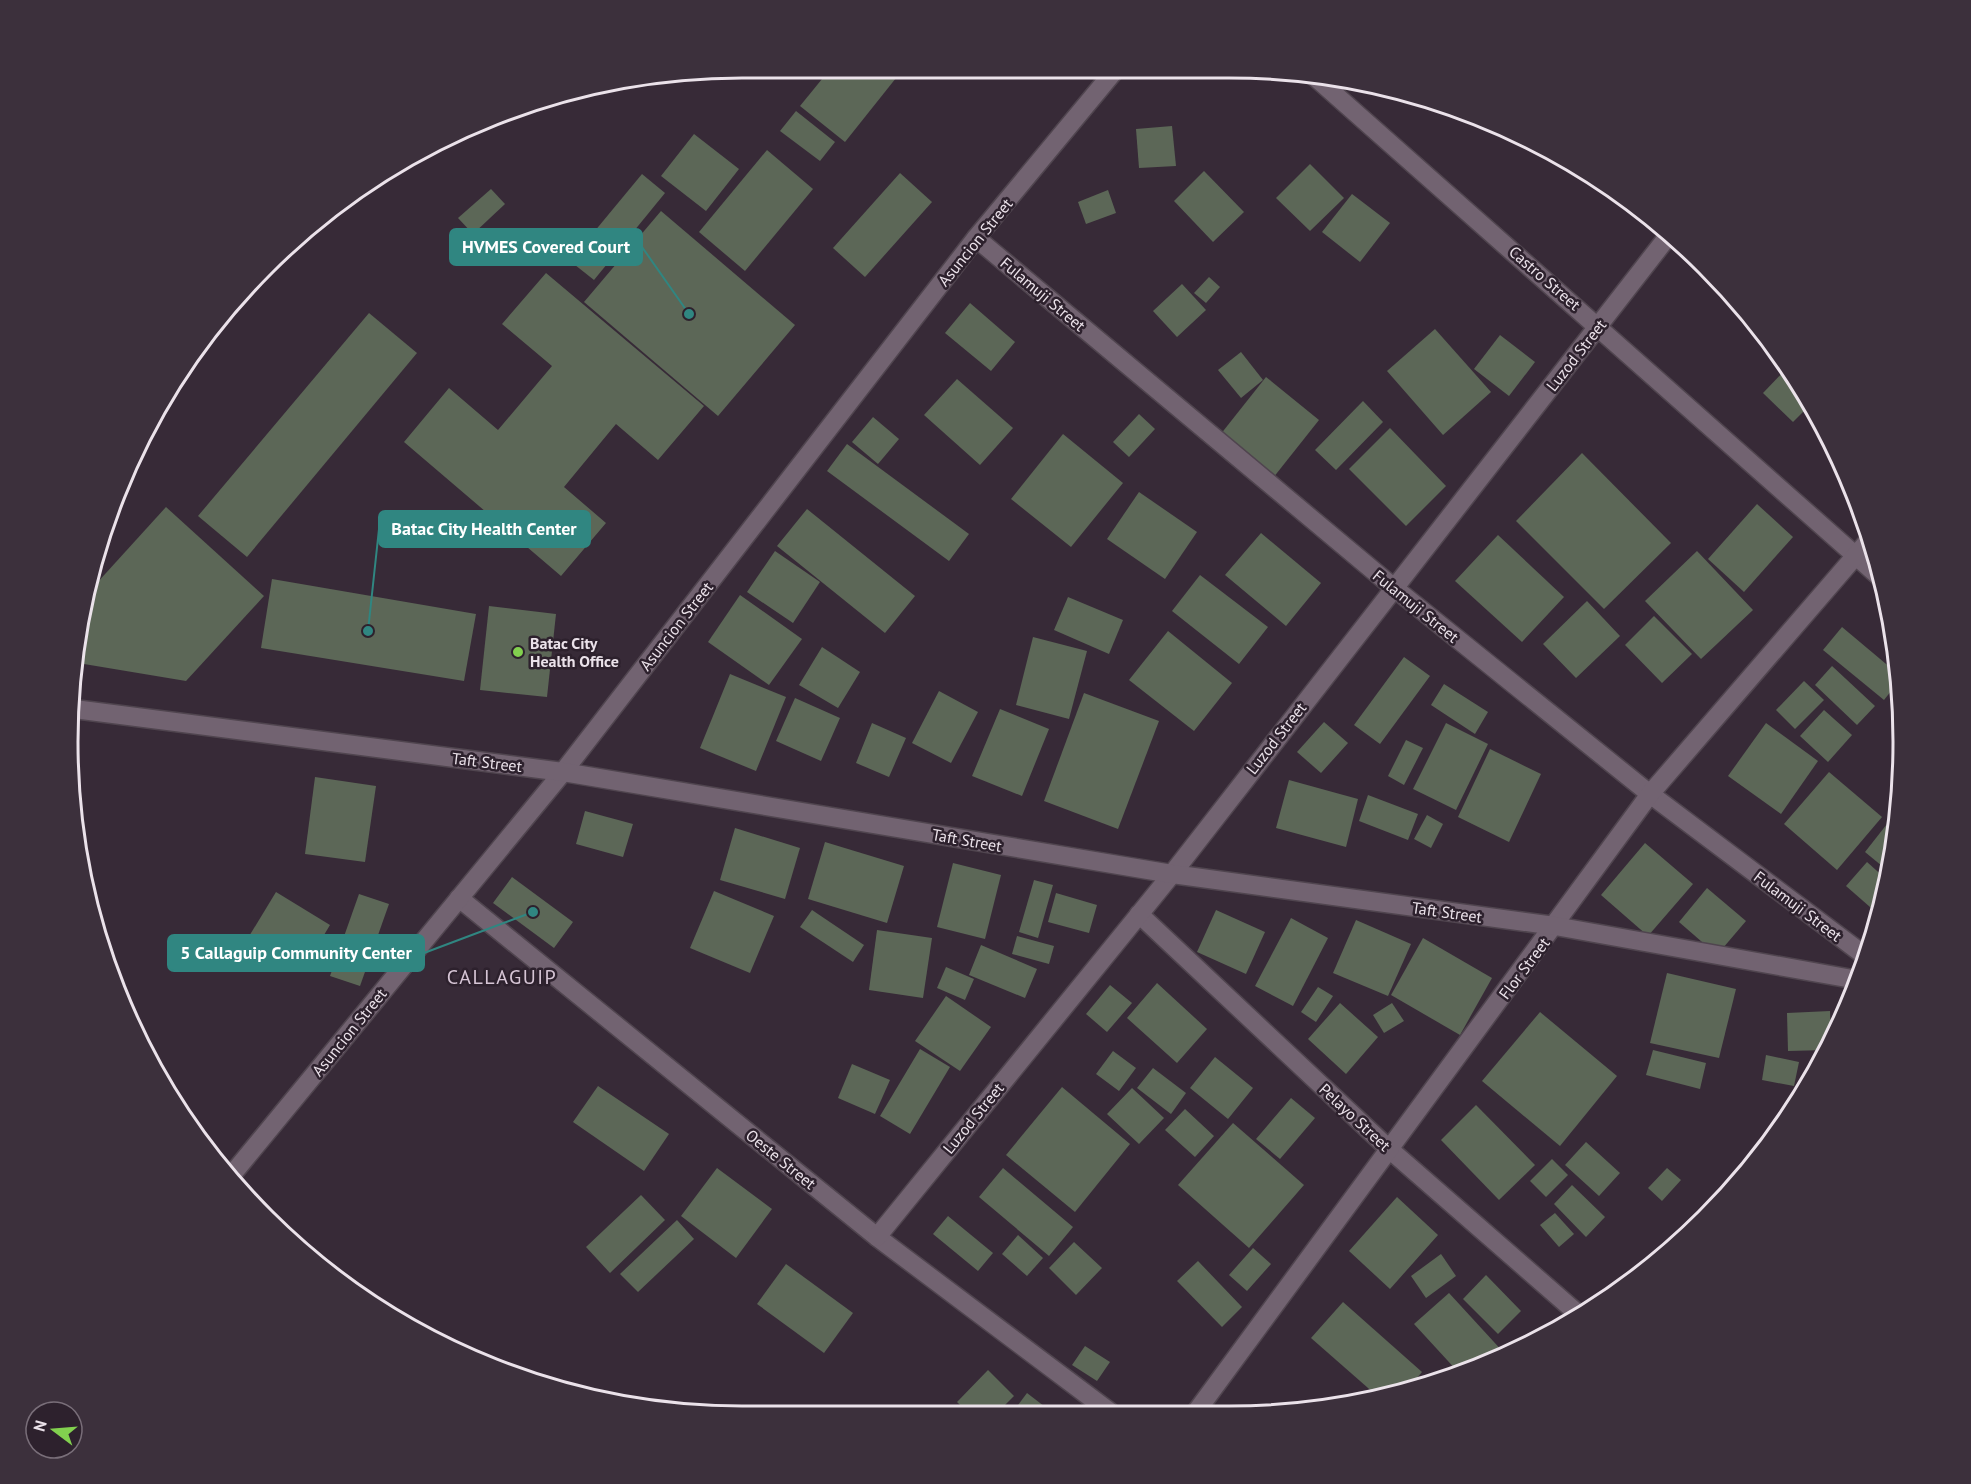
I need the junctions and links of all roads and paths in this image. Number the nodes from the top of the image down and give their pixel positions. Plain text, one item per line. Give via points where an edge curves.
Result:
1 (1109, 78) edge
2 (1325, 85) edge
3 (976, 238) junction
4 (1664, 241) edge
5 (1599, 326) junction
6 (1863, 548) edge
7 (1857, 556) junction
8 (1869, 567) edge
9 (1393, 587) junction
10 (79, 710) edge
11 (563, 772) junction
12 (1650, 794) junction
13 (1172, 874) junction
14 (459, 898) junction
15 (1139, 914) junction
16 (1555, 926) junction
17 (1859, 951) edge
18 (1849, 978) edge
19 (1388, 1148) junction
20 (235, 1171) edge
21 (877, 1237) junction
22 (1573, 1310) edge
23 (1102, 1406) edge
24 (1200, 1406) edge

1 - 3 street, Asuncion Street
2 - 5 street, Castro Street
3 - 9 street, Fulamuji Street
3 - 11 street, Asuncion Street
4 - 5 street, Luzod Street
5 - 7 street, Castro Street
5 - 9 street, Luzod Street
6 - 7 street, Flor Street
7 - 8 street, Castro Street
7 - 12 street, Flor Street
9 - 12 street, Fulamuji Street
9 - 13 street, Luzod Street
10 - 11 street, Taft Street
11 - 13 street, Taft Street
11 - 14 street, Asuncion Street
12 - 16 street, Flor Street
12 - 17 street, Fulamuji Street
13 - 15 street, Luzod Street
13 - 16 street, Taft Street
14 - 20 street, Asuncion Street
14 - 21 street, Oeste Street
15 - 19 street, Pelayo Street
15 - 21 street, Luzod Street
16 - 18 street, Taft Street
16 - 19 street, Flor Street
19 - 22 street, Pelayo Street
19 - 24 street, Flor Street
21 - 23 street, Oeste Street

